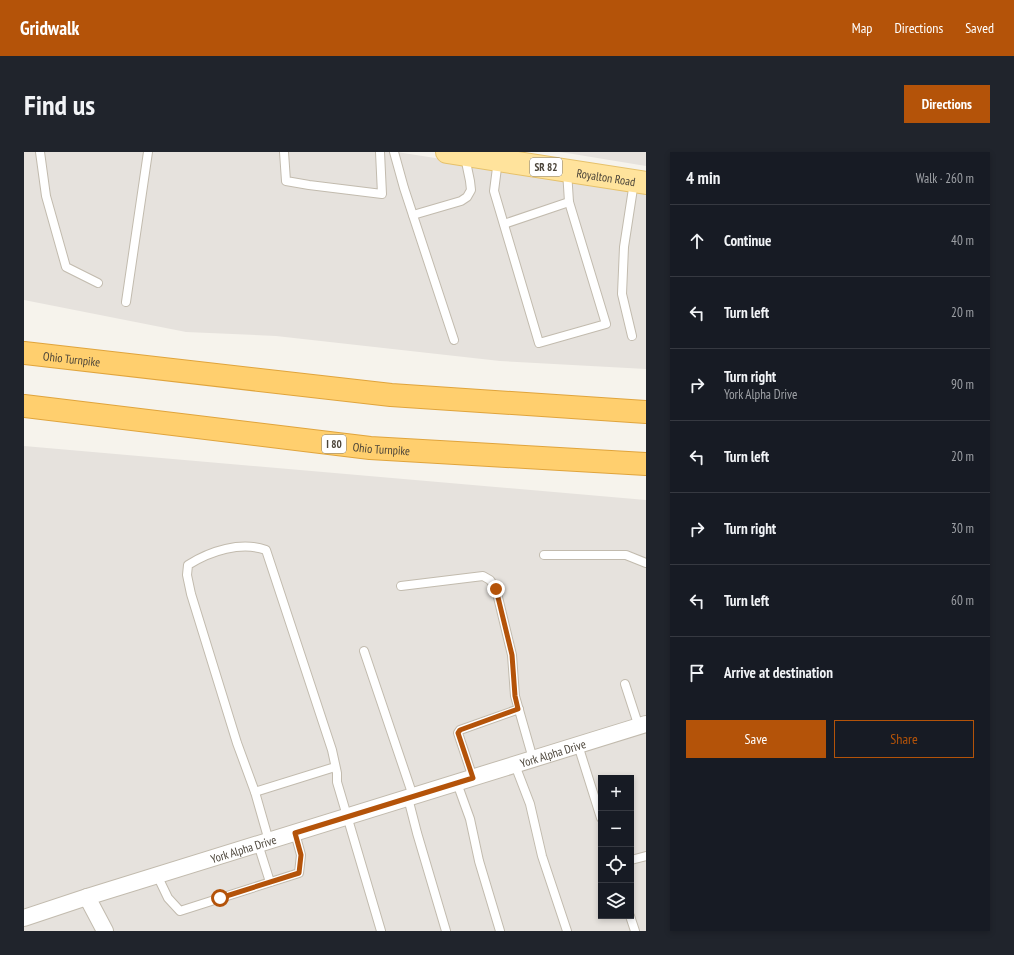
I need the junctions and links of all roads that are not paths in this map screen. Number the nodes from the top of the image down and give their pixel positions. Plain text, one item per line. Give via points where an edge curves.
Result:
1 (40, 152) edge
2 (148, 152) edge
3 (284, 152) edge
4 (380, 152) edge
5 (394, 152) edge
6 (455, 153) edge
7 (498, 160) junction
8 (567, 170) junction
9 (640, 182) edge
10 (569, 202) junction
11 (413, 215) junction
12 (504, 224) junction
13 (98, 283) dead end
14 (126, 302) dead end
15 (632, 336) dead end
16 (454, 340) dead end
17 (24, 353) edge
18 (24, 406) edge
19 (646, 412) edge
20 (646, 464) edge
21 (544, 555) dead end
22 (646, 563) edge
23 (401, 586) dead end
24 (364, 651) dead end
25 (625, 684) dead end
26 (518, 709) junction
27 (642, 726) edge
28 (578, 746) junction
29 (533, 759) junction
30 (516, 765) junction
31 (336, 767) junction
32 (473, 778) junction
33 (456, 783) junction
34 (255, 792) junction
35 (410, 797) junction
36 (599, 811) edge
37 (348, 816) junction
38 (295, 833) junction
39 (264, 842) junction
40 (646, 856) edge
41 (634, 859) edge
42 (157, 875) junction
43 (270, 882) junction
44 (87, 897) junction
45 (24, 918) edge
46 (631, 919) edge
47 (105, 931) edge
48 (381, 931) edge
49 (446, 931) edge
50 (500, 931) edge
51 (566, 931) edge
52 (635, 931) edge

1 - 13 lane via 46,196 66,267
2 - 14 lane
3 - 4 lane via 286,181 382,194
5 - 11 lane
6 - 7 main road, Royalton Road / SR 82
6 - 11 lane via 470,181 467,197
7 - 8 main road, Royalton Road / SR 82 via 534,162
7 - 12 lane via 494,191
8 - 9 main road, Royalton Road / SR 82
8 - 10 lane
9 - 15 lane via 624,247 622,294
10 - 12 lane
10 - 12 lane via 606,324 539,343
11 - 16 lane
17 - 19 highway, Ohio Turnpike via 392,395
18 - 20 highway, Ohio Turnpike / I 80 via 370,448
21 - 22 lane via 626,555
23 - 26 lane via 482,576 490,580 496,589 512,655
24 - 35 lane
25 - 27 lane
26 - 29 lane
26 - 32 lane via 460,730 458,733
27 - 28 street, York Alpha Drive
28 - 29 street, York Alpha Drive
28 - 36 lane
29 - 30 street, York Alpha Drive
30 - 32 street, York Alpha Drive
30 - 51 lane via 530,804 542,856
31 - 34 lane
31 - 34 lane via 266,550 258,547 234,547 199,558 188,565 187,575 237,743
31 - 37 lane via 337,782
32 - 33 street, York Alpha Drive
33 - 35 street, York Alpha Drive
33 - 50 lane via 470,819 479,861
34 - 39 lane
35 - 37 street, York Alpha Drive
35 - 49 lane via 417,833
37 - 38 street, York Alpha Drive
37 - 48 lane
38 - 39 street, York Alpha Drive
38 - 43 lane via 301,855 299,873
39 - 42 street, York Alpha Drive
39 - 43 lane
40 - 41 lane
42 - 43 lane via 168,898 180,911
42 - 44 street, York Alpha Drive
44 - 45 street, York Alpha Drive
44 - 47 street
46 - 52 lane

